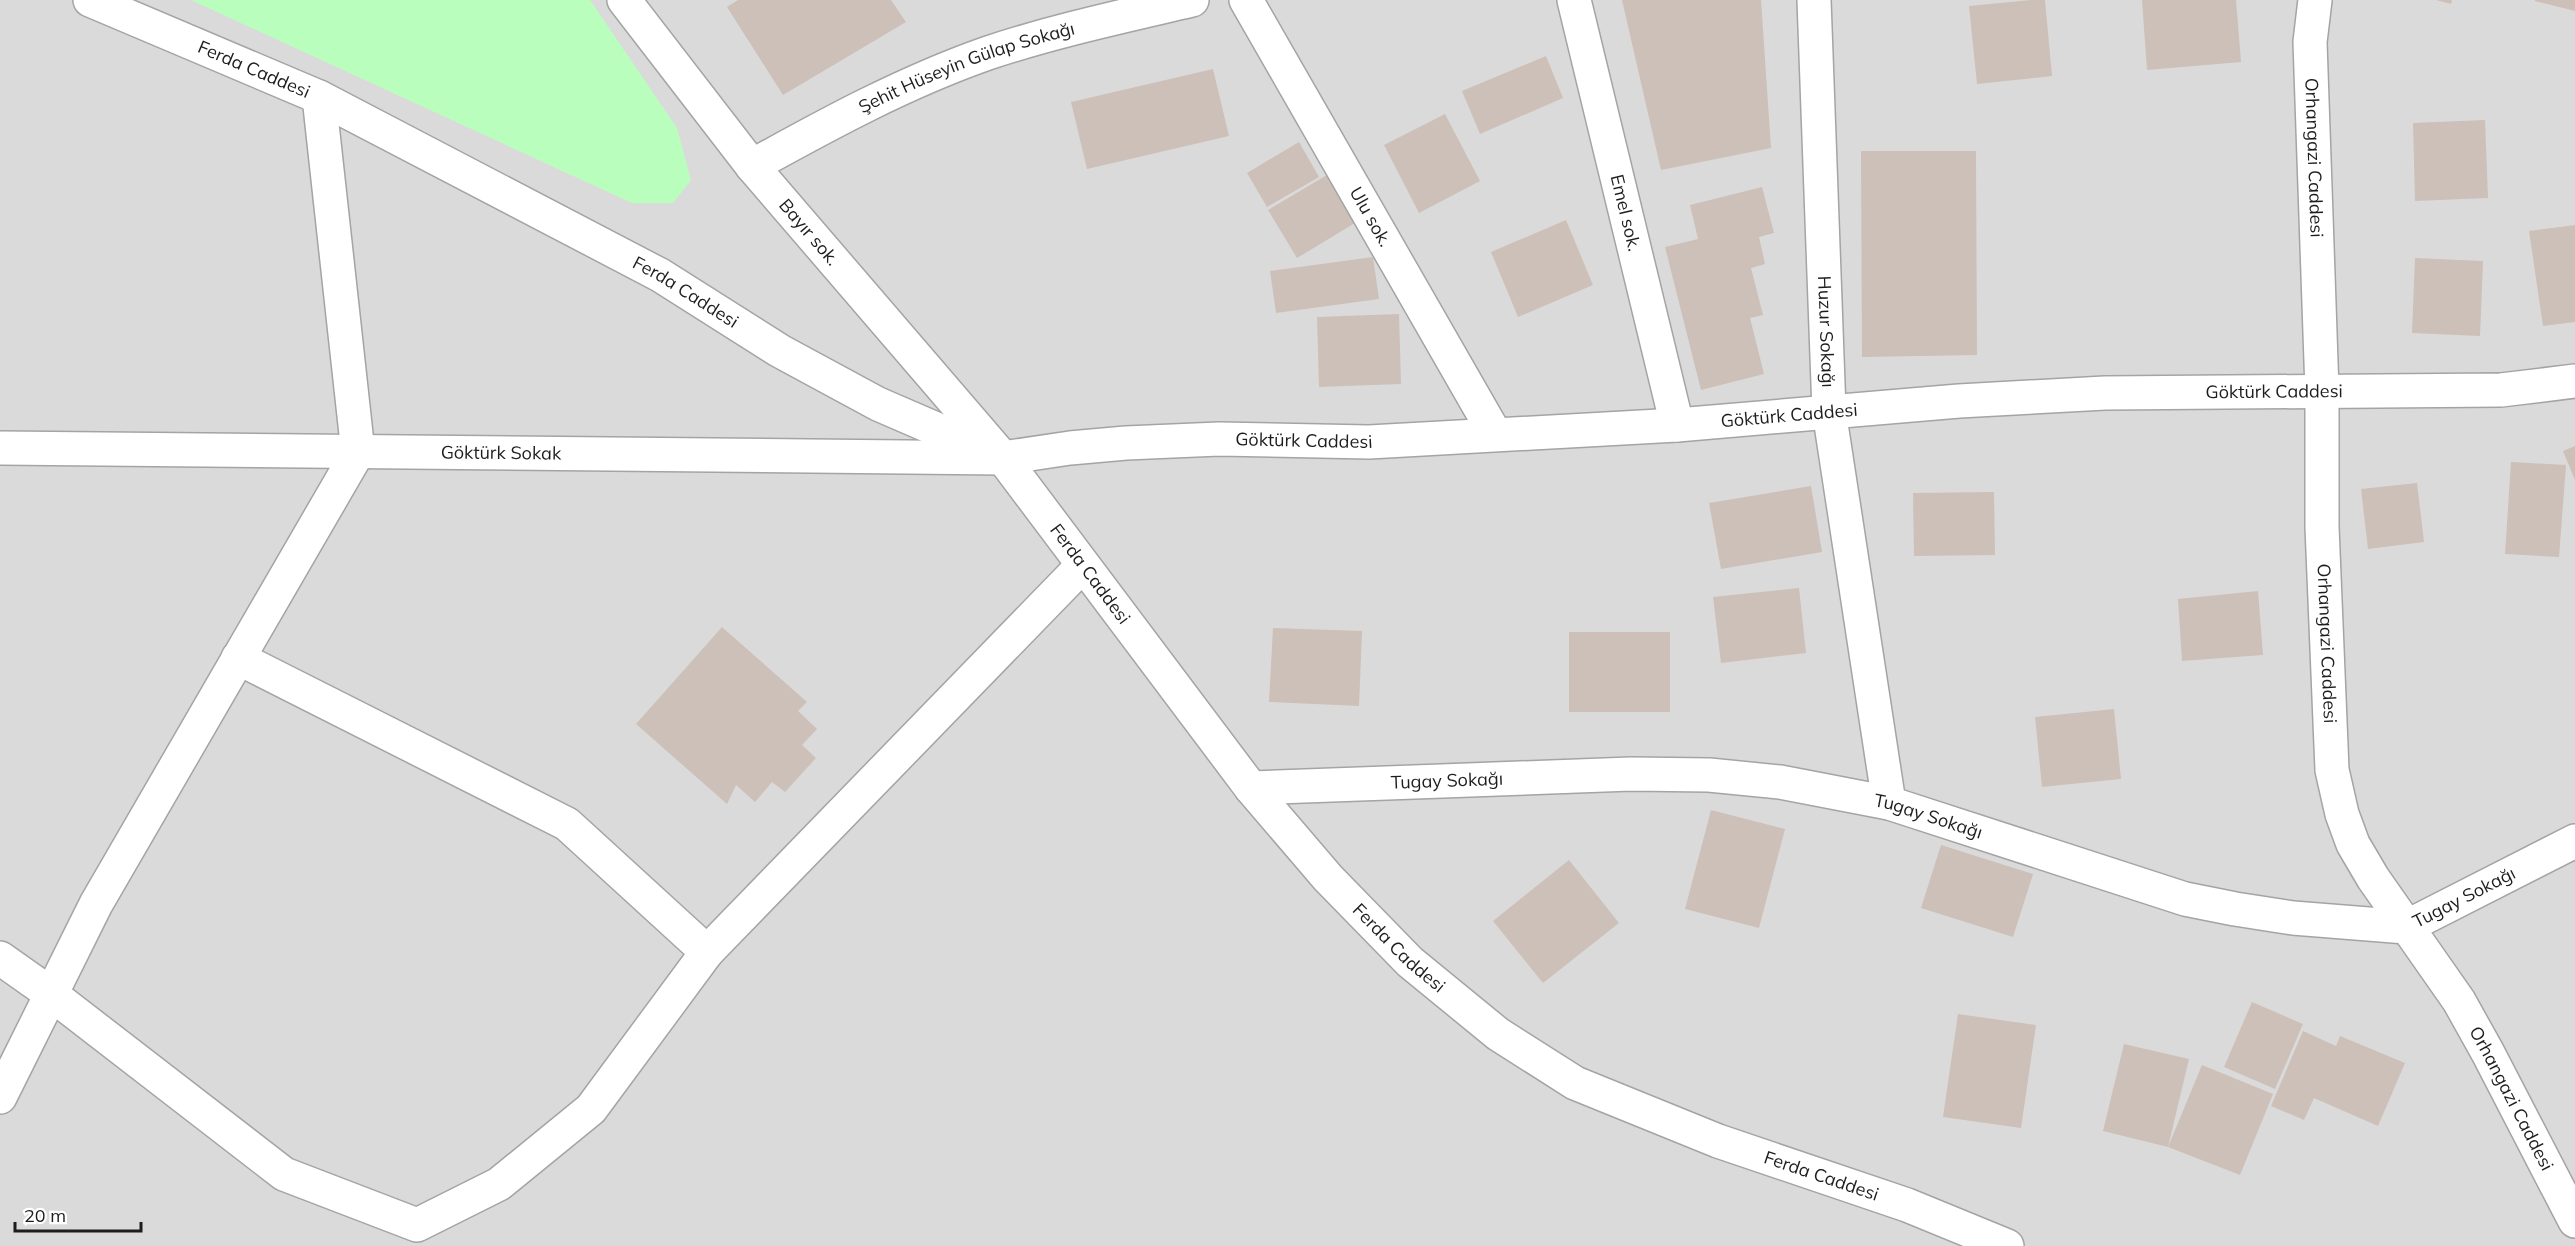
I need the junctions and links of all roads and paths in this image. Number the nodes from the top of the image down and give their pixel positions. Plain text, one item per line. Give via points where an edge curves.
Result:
1 (90, 0) edge
2 (624, 0) edge
3 (1246, 0) edge
4 (1574, 0) edge
5 (1814, 0) edge
6 (2315, 0) edge
7 (1185, 1) edge
8 (319, 97) junction
9 (752, 166) junction
10 (2575, 381) edge
11 (2322, 391) junction
12 (1830, 411) junction
13 (1677, 425) junction
14 (1496, 434) junction
15 (0, 448) edge
16 (358, 452) junction
17 (1003, 458) junction
18 (1083, 565) junction
19 (238, 658) junction
20 (1251, 788) junction
21 (1889, 803) junction
22 (2575, 841) edge
23 (2406, 927) junction
24 (707, 952) junction
25 (0, 958) edge
26 (51, 994) junction
27 (0, 1097) edge
28 (2575, 1221) edge
29 (2007, 1246) edge

1 - 8 street, Ferda Caddesi
2 - 9 street, Bayır sok.
3 - 14 street, Ulu sok.
4 - 13 street, Emel sok.
5 - 12 street, Huzur Sokağı
6 - 11 street, Orhangazi Caddesi via 2310,42
7 - 9 street, Şehit Hüseyin Gülap Sokağı via 1039,38 938,72 828,123
8 - 16 street
8 - 17 street, Ferda Caddesi via 660,275 780,351 878,404
9 - 17 street, Bayır sok.
10 - 11 street, Göktürk Caddesi via 2501,390
11 - 12 street, Göktürk Caddesi via 2105,393
11 - 23 street, Orhangazi Caddesi via 2322,527 2332,770 2353,844
12 - 13 street, Göktürk Caddesi
12 - 21 street, Huzur Sokağı
13 - 14 street, Göktürk Caddesi
14 - 17 street, Göktürk Caddesi via 1369,442 1218,439 1126,443
15 - 16 street, Göktürk Sokak
16 - 17 street, Göktürk Sokak
16 - 19 street
17 - 18 street, Ferda Caddesi
18 - 20 street, Ferda Caddesi
18 - 24 street
19 - 24 street via 567,824
19 - 26 street via 96,904
20 - 21 street, Tugay Sokağı via 1503,777 1709,775 1780,782
20 - 29 street, Ferda Caddesi via 1328,878 1410,962 1498,1034 1575,1083 1718,1140 1907,1205
21 - 23 street, Tugay Sokağı via 2185,899 2294,918
22 - 23 street, Tugay Sokağı
23 - 28 street, Orhangazi Caddesi via 2459,1001
24 - 26 street via 591,1109 500,1184 417,1225 284,1174
25 - 26 street
26 - 27 street

